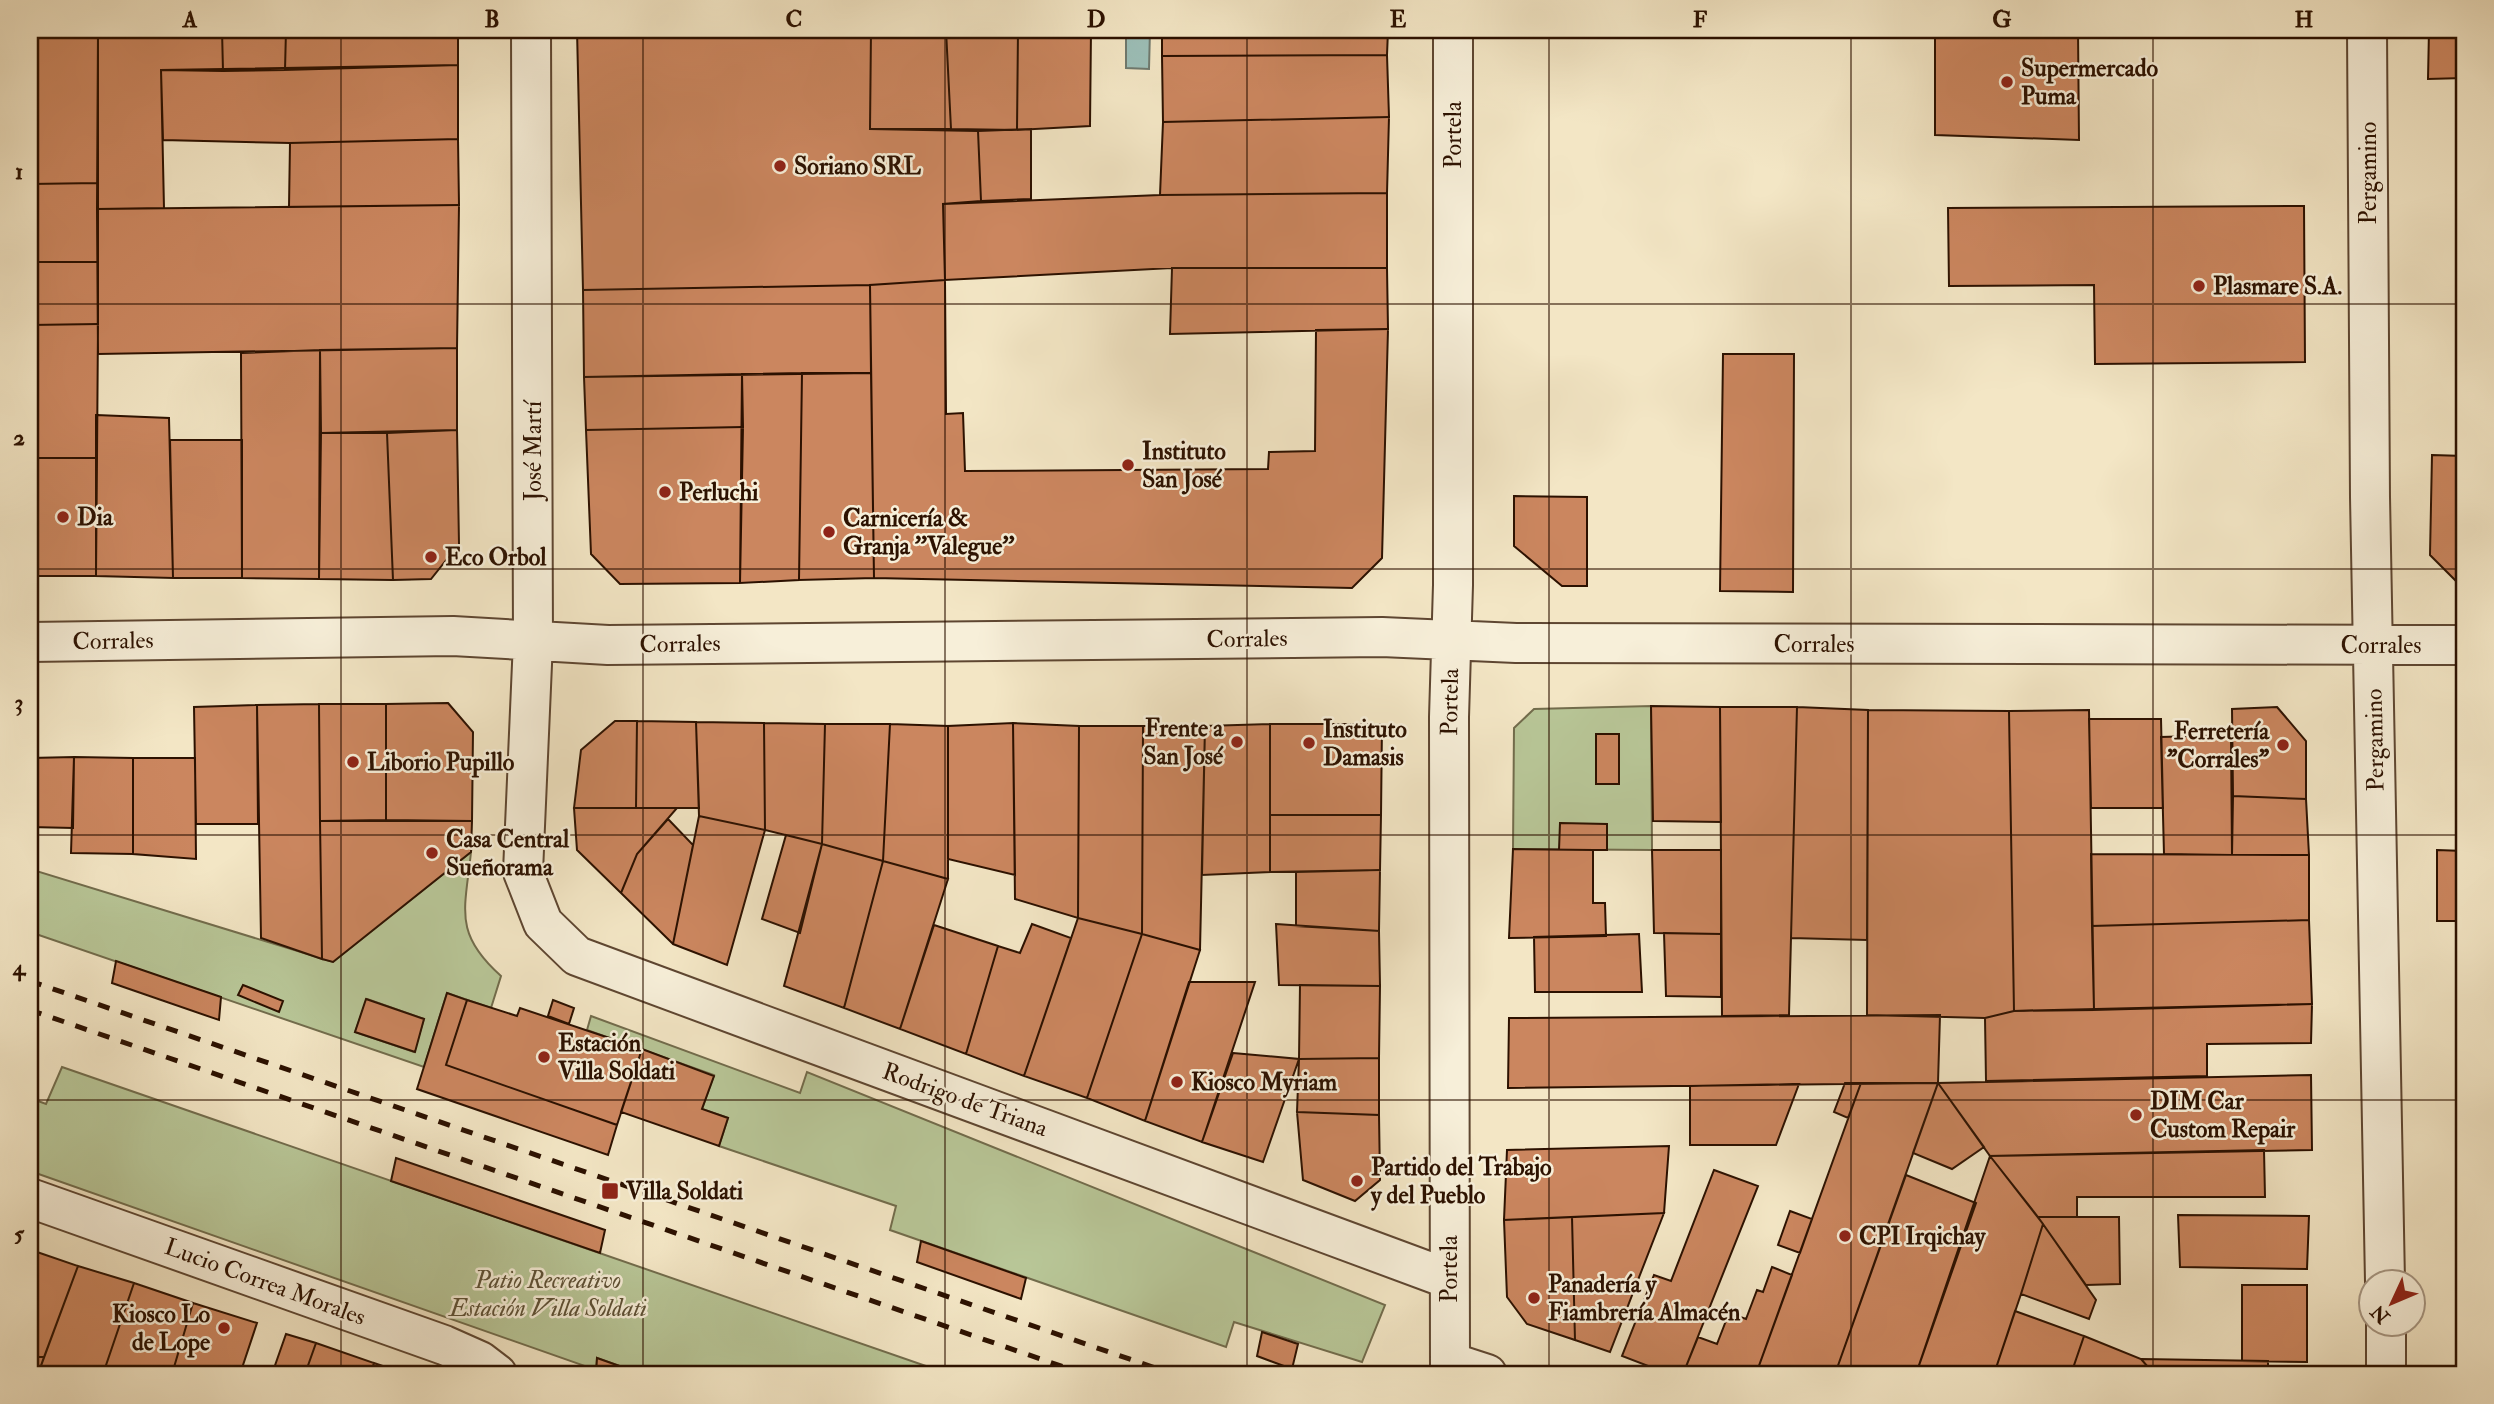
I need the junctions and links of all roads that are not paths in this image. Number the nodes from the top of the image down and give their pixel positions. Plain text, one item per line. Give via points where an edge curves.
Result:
1 (531, 30) edge
2 (1453, 30) edge
3 (2367, 30) edge
4 (533, 641) junction
5 (30, 642) edge
6 (1451, 642) junction
7 (2373, 645) junction
8 (2464, 645) edge
9 (523, 872) joint
10 (30, 1198) edge
11 (2385, 1268) edge
12 (1449, 1279) junction
13 (2386, 1338) edge
14 (1450, 1368) edge
15 (496, 1374) edge
16 (1487, 1374) edge
17 (2386, 1374) edge

1 - 4 street, José Martí
2 - 6 street, Portela
3 - 7 street, Pergamino
4 - 5 street, Corrales via 453,636
4 - 6 street, Corrales via 622,645 1382,637
4 - 9 street, José Martí
6 - 7 street, Corrales
6 - 12 street, Portela
7 - 8 street, Corrales
7 - 11 street, Pergamino
9 - 12 street, Rodrigo de Triana via 543,923 577,956
10 - 15 street, Lucio Correa Morales via 444,1345 480,1361
12 - 14 street, Portela
13 - 17 street
14 - 16 street

